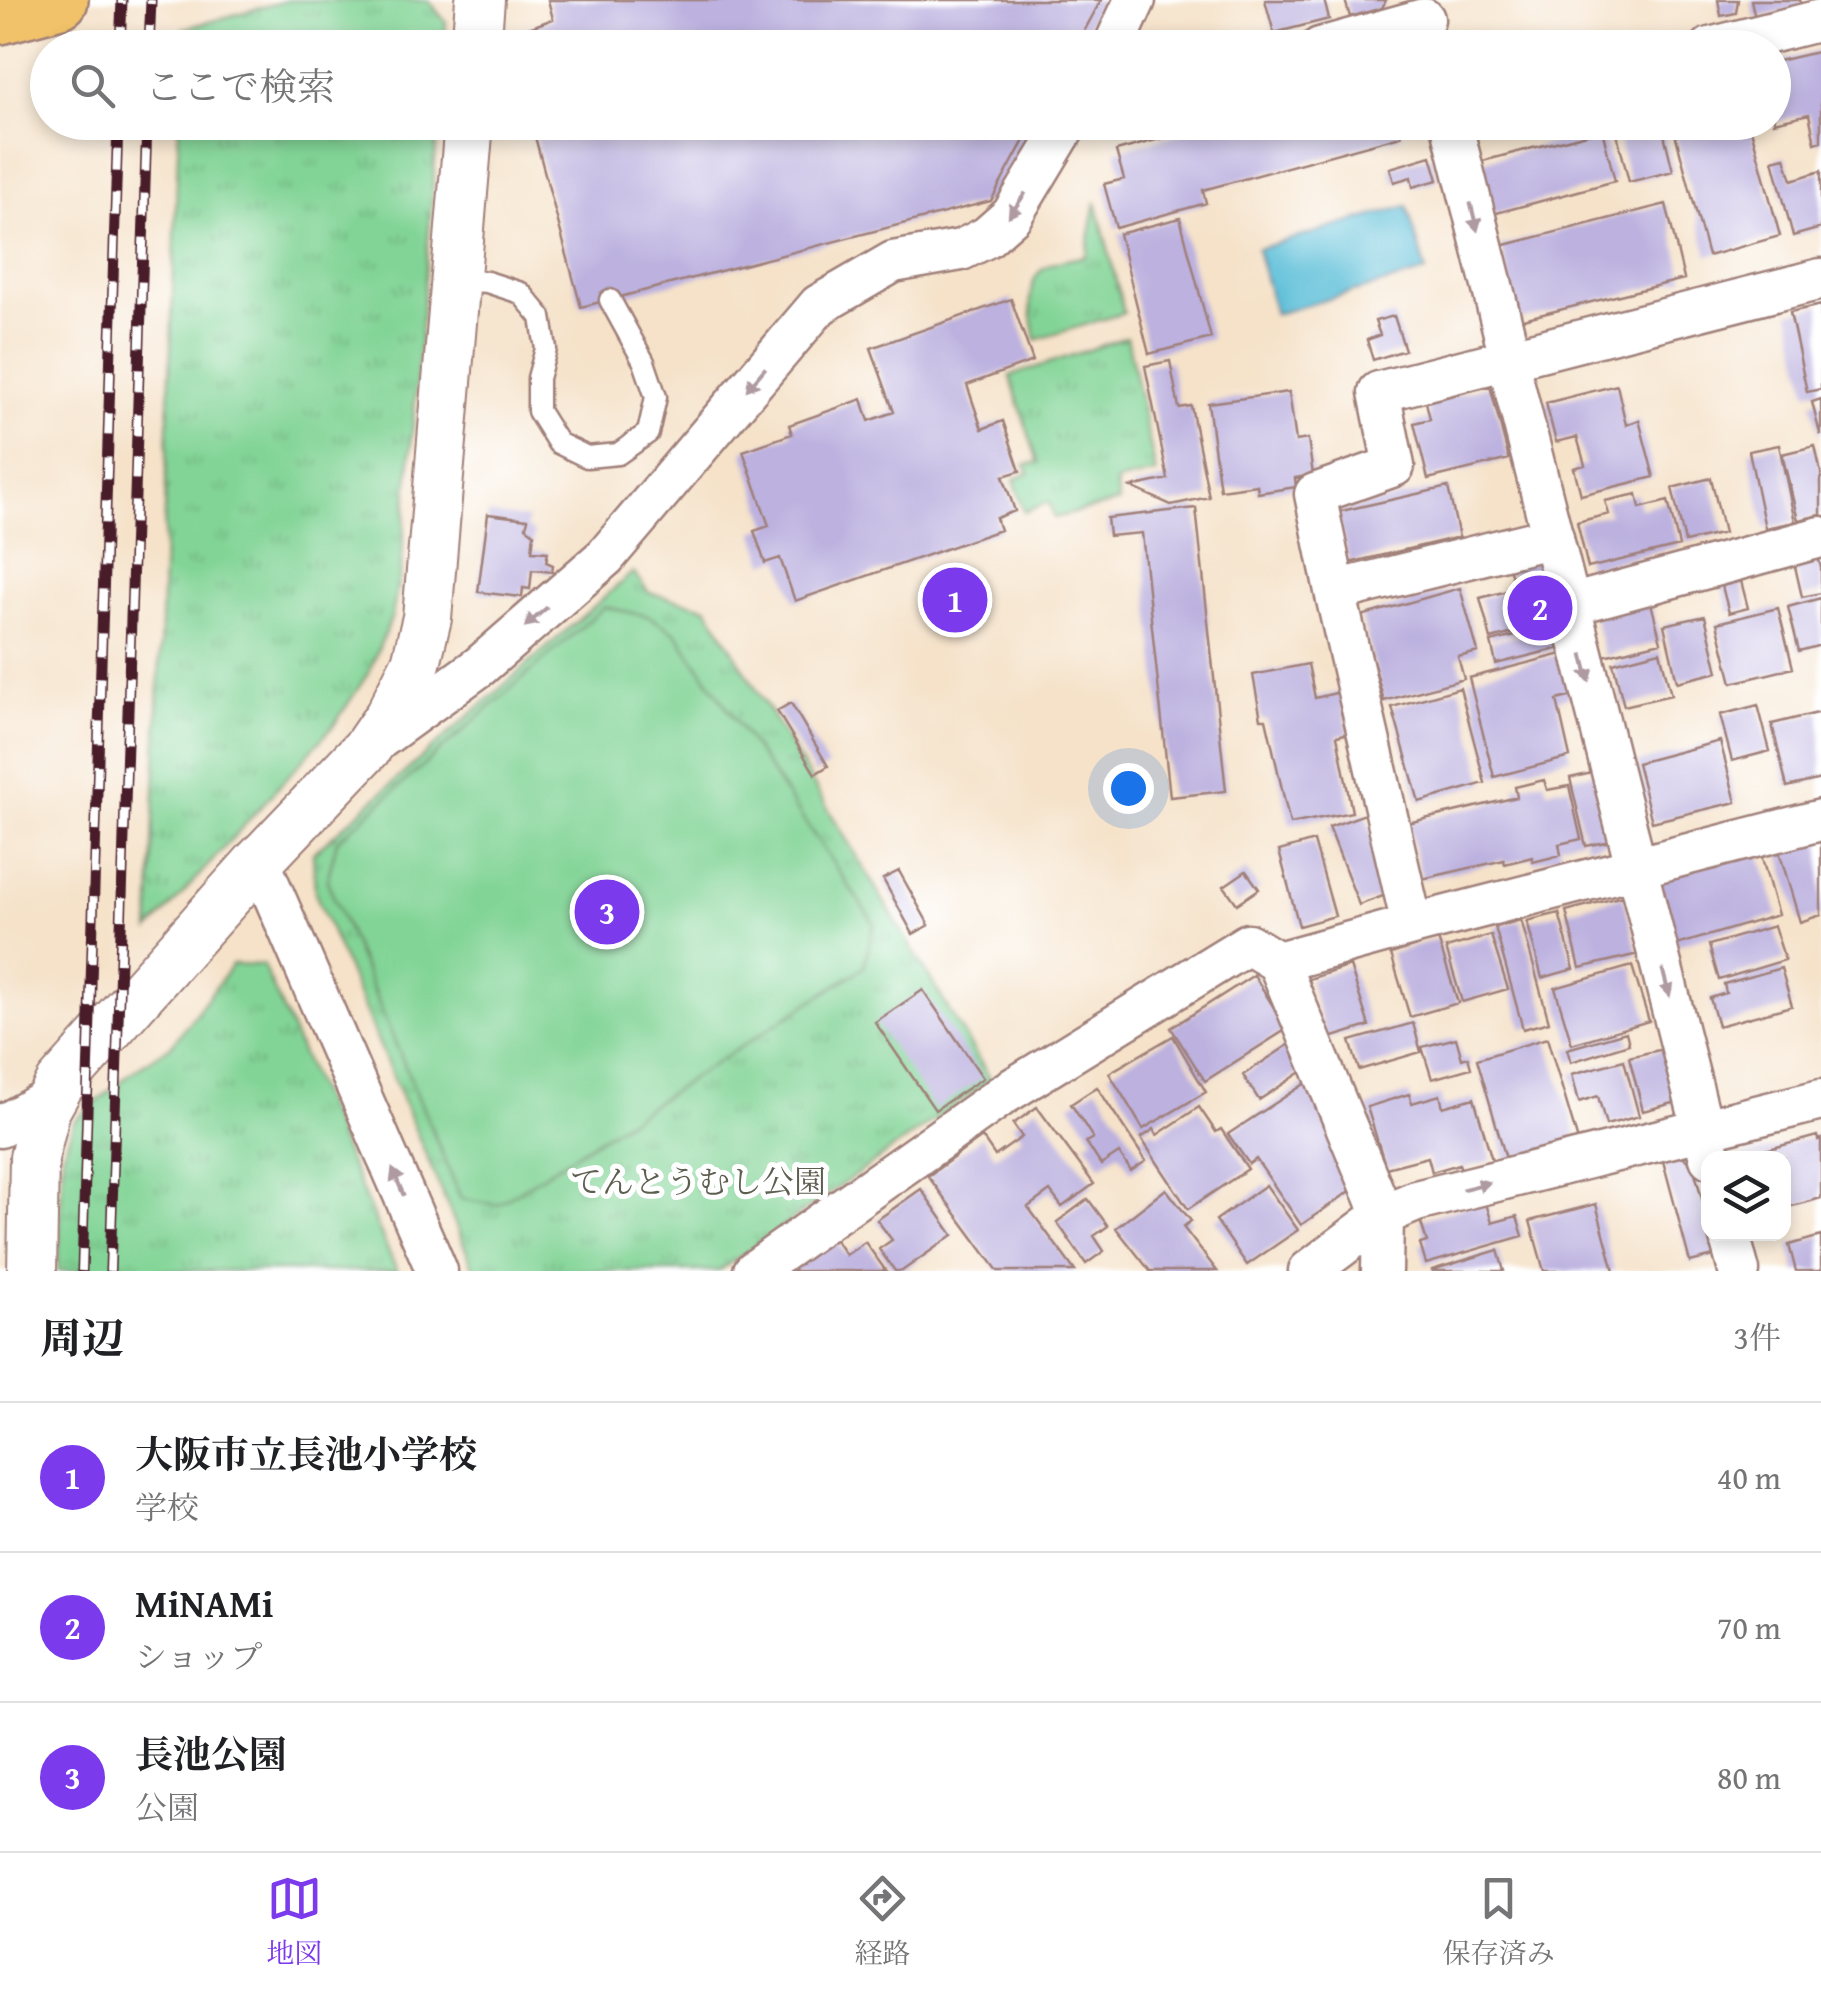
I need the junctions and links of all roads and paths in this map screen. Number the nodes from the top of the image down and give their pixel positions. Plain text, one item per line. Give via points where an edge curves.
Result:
1 (60, 0) edge
2 (480, 0) edge
3 (1134, 0) edge
4 (0, 16) edge
5 (1821, 20) edge
6 (1424, 22) edge
7 (478, 30) edge
8 (1120, 30) edge
9 (1392, 30) edge
10 (1781, 30) edge
11 (468, 140) edge
12 (1057, 140) edge
13 (1455, 140) edge
14 (456, 280) junction
15 (1821, 280) edge
16 (610, 300) dead end
17 (1510, 357) junction
18 (1552, 537) junction
19 (1821, 537) edge
20 (1335, 591) junction
21 (1570, 605) junction
22 (367, 748) junction
23 (1821, 820) edge
24 (259, 861) junction
25 (1636, 867) junction
26 (1412, 925) junction
27 (1278, 962) junction
28 (53, 1097) junction
29 (1821, 1100) edge
30 (0, 1127) edge
31 (1706, 1144) edge
32 (1384, 1215) junction
33 (1732, 1241) edge
34 (32, 1271) edge
35 (437, 1271) edge
36 (754, 1271) edge
37 (1309, 1271) edge
38 (1382, 1271) edge
39 (1739, 1271) edge

1 - 4 main road
2 - 7 street
3 - 8 street
5 - 10 street
6 - 9 street
11 - 14 street
12 -> 22 street via 1012,215 987,236 961,250 893,262 819,305 606,556 480,666
13 -> 17 street
14 - 16 lane via 521,293 542,316 546,349 538,411 558,444 587,458 618,454 648,432 656,397
14 - 22 street via 427,618 416,663
15 - 17 street
17 - 18 street
17 - 20 street via 1379,392 1394,466 1316,494
18 - 20 street
18 - 21 street
19 - 21 street
20 - 26 street
21 -> 25 street
22 - 24 street
23 - 25 street
24 - 28 street
35 -> 24 street
25 - 26 street
25 -> 31 street
26 - 27 street
27 - 32 street
27 - 36 street via 1248,944 1004,1094
28 - 30 street
28 - 34 street via 34,1158
29 - 31 street
32 -> 31 street via 1416,1201
32 - 37 street
32 - 38 street
33 - 39 street

